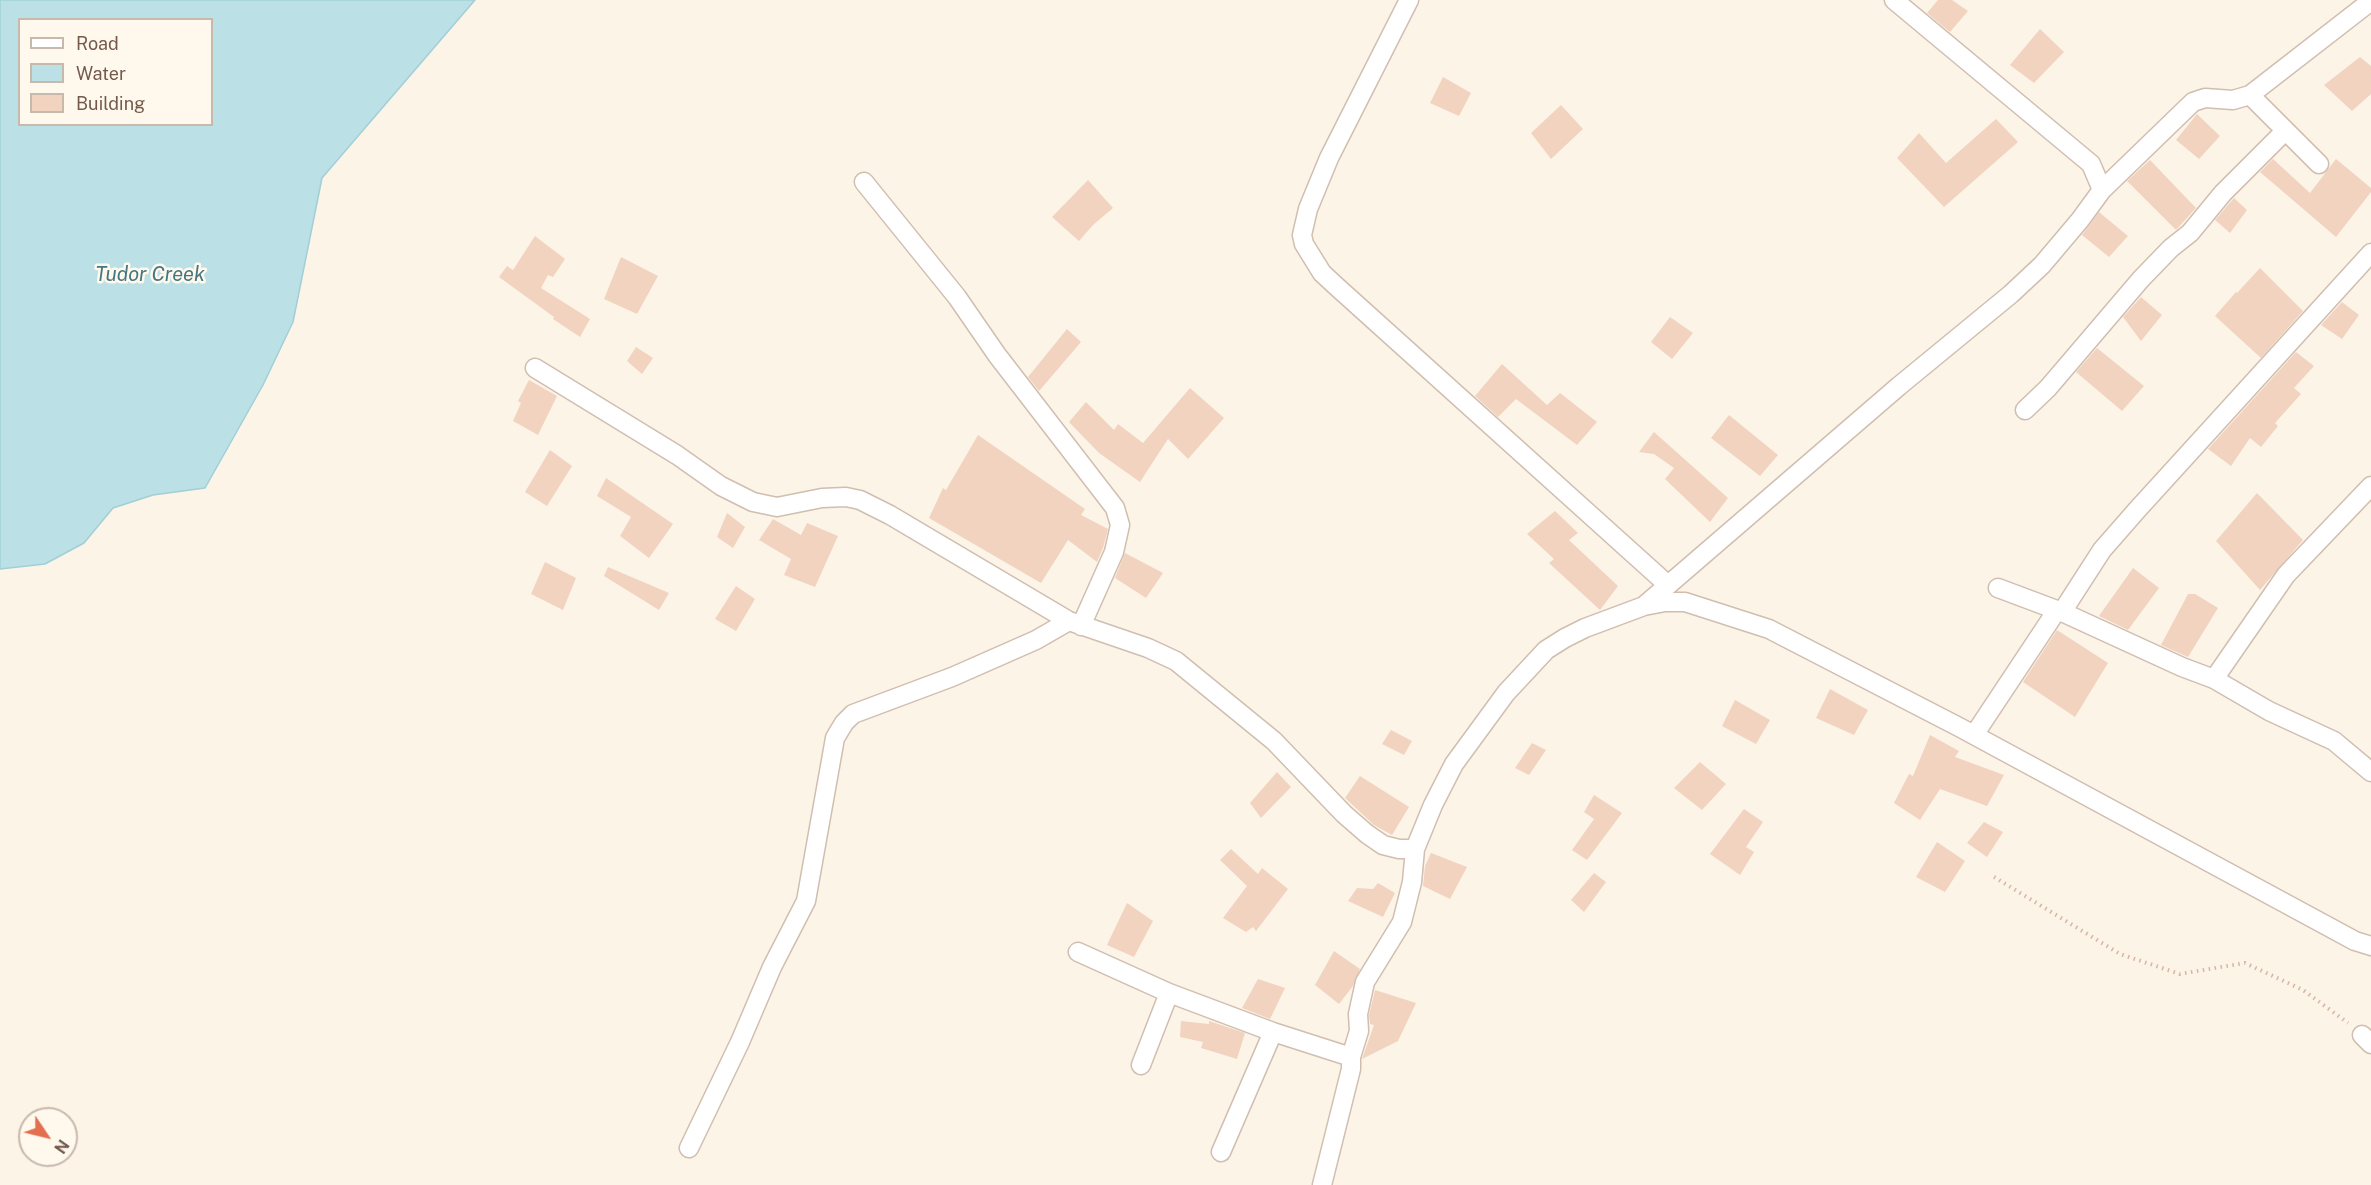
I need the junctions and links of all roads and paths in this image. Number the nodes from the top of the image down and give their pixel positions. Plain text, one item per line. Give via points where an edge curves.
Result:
1 (1409, 0) edge
2 (1894, 0) edge
3 (2371, 1) edge
4 (2250, 95) junction
5 (2285, 131) junction
6 (2319, 164) dead end
7 (864, 182) dead end
8 (2102, 190) junction
9 (2371, 252) edge
10 (535, 368) dead end
11 (2025, 410) dead end
12 (2371, 486) edge
13 (1668, 585) junction
14 (1998, 588) dead end
15 (1644, 606) junction
16 (2059, 611) junction
17 (1075, 624) junction
18 (2214, 679) junction
19 (1974, 735) junction
20 (2371, 772) edge
21 (1415, 849) junction
22 (1994, 878) dead end
23 (2371, 946) edge
24 (1078, 952) dead end
25 (1169, 993) junction
26 (1273, 1032) junction
27 (2367, 1040) edge
28 (1351, 1057) junction
29 (1141, 1065) dead end
30 (688, 1148) dead end
31 (1221, 1152) dead end
32 (1322, 1185) edge

1 - 13 street via 1329,158 1308,209 1302,235 1308,254 1329,280
2 - 8 street via 2091,164
3 - 4 street
4 - 5 street
4 - 8 street via 2234,100 2205,98 2193,102
5 - 6 street
5 - 11 street via 2223,193 2190,233 2141,279
7 - 17 street via 957,297 997,356 1115,508 1120,525 1114,552
8 - 13 street via 2042,266
9 - 16 street via 2102,550
10 - 17 street via 721,486 753,502 777,507 822,498 860,500
12 - 18 street via 2286,575
13 - 15 street
14 - 16 street
15 - 19 street via 1685,602 1769,629
15 - 21 street via 1585,628 1546,650 1506,693 1454,764
16 - 18 street
16 - 19 street
17 - 21 street via 1148,648 1176,662 1274,741 1367,834 1383,844
17 - 30 street via 853,714 844,723 835,738 806,901
18 - 20 street via 2269,711 2334,741
19 - 23 street via 2355,941
21 - 28 street via 1402,922 1365,982 1358,1014 1359,1031
22 - 27 path via 2120,954 2180,974 2245,963 2303,990
24 - 25 street
25 - 26 street
25 - 29 street
26 - 28 street
26 - 31 street
28 - 32 street

